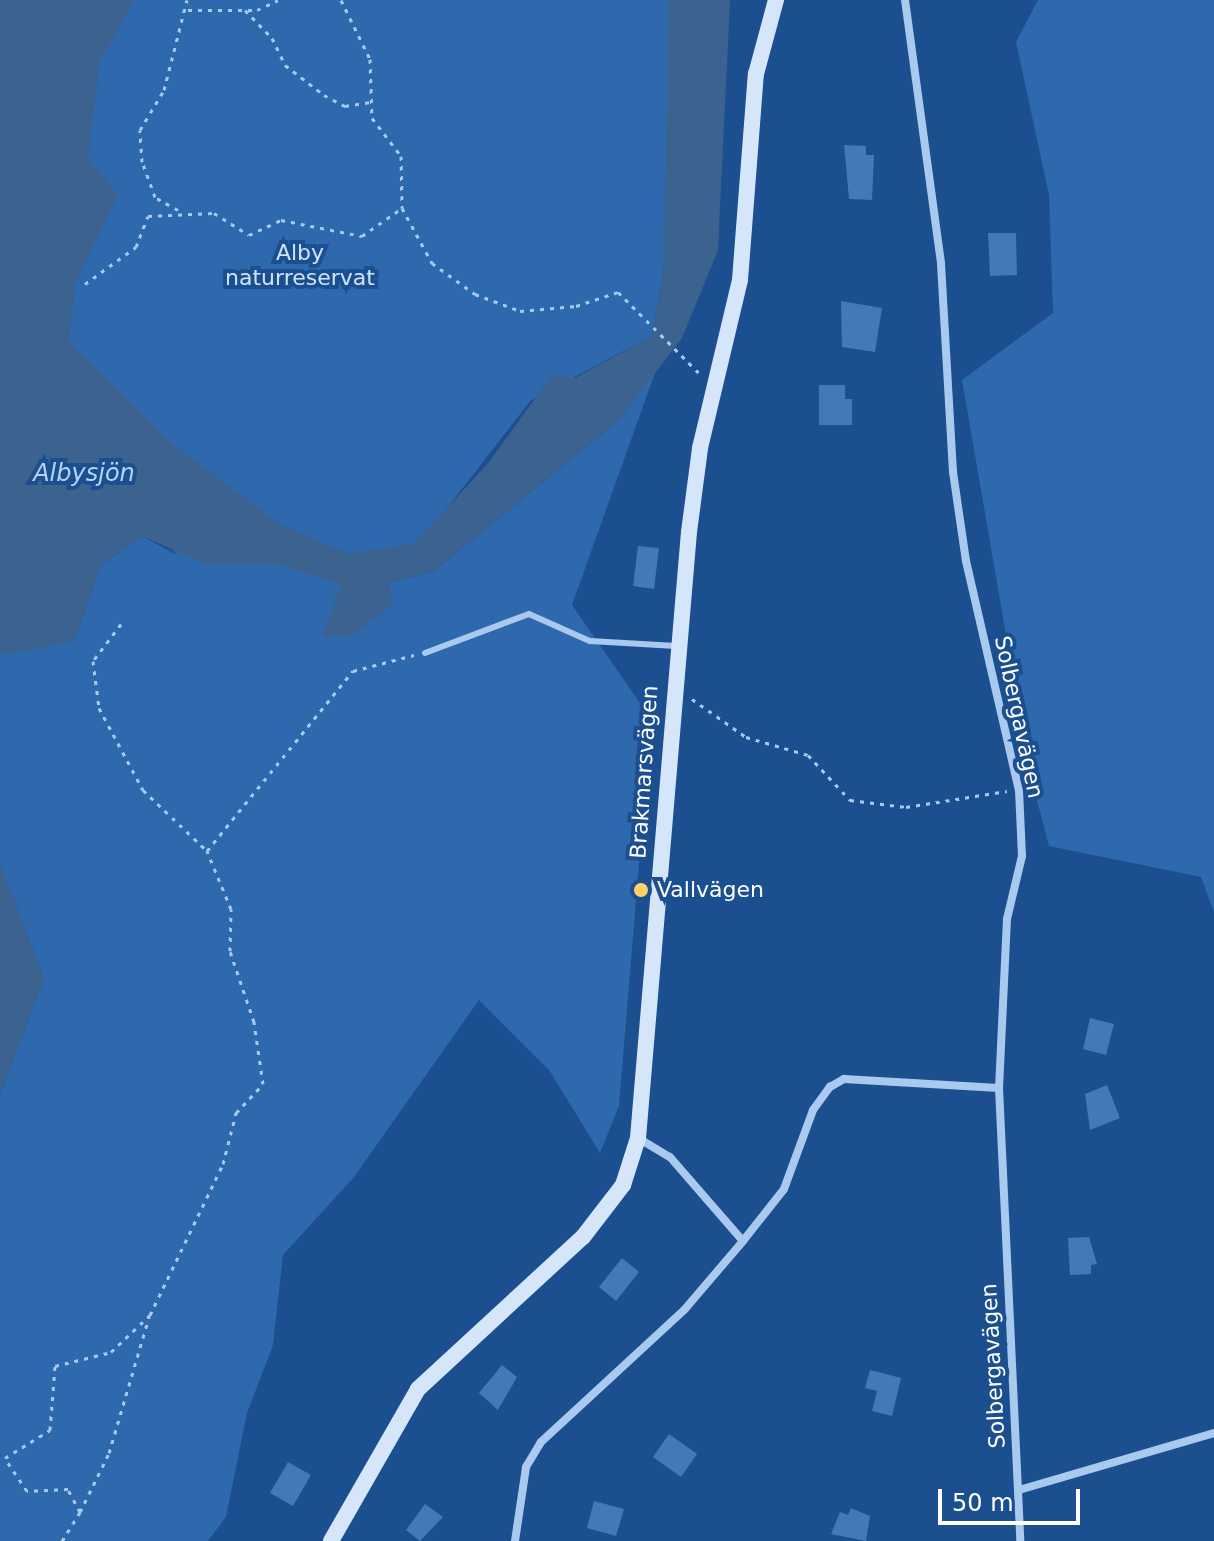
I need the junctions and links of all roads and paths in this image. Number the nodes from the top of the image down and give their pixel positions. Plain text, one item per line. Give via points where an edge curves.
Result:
1 (187, 0) edge
2 (278, 0) edge
3 (341, 0) edge
4 (776, 0) edge
5 (905, 0) edge
6 (188, 10) junction
7 (245, 10) junction
8 (371, 102) junction
9 (402, 208) junction
10 (178, 210) junction
11 (85, 284) dead end
12 (706, 381) dead end
13 (121, 624) dead end
14 (676, 646) junction
15 (425, 653) joint
16 (672, 688) junction
17 (1019, 790) junction
18 (207, 851) junction
19 (999, 1088) junction
20 (638, 1138) junction
21 (743, 1241) junction
22 (150, 1315) junction
23 (1214, 1433) edge
24 (1019, 1490) junction
25 (80, 1512) junction
26 (62, 1541) edge
27 (331, 1541) edge
28 (515, 1541) edge
29 (1020, 1541) edge

1 - 6 path
2 - 7 path
3 - 8 path via 370,59
4 - 14 street, Brakmarsvägen via 756,74 740,280 700,448
5 - 17 street, Solbergavägen via 941,264 953,472 966,561
6 - 7 path
6 - 10 path via 164,90 140,130 142,162 155,197
7 - 8 path via 272,38 285,65 324,95 345,106
8 - 9 path via 372,118 401,156
9 - 10 path via 362,236 281,220 249,235 214,213
9 - 12 path via 432,263 475,294 520,311 576,306 618,292
10 - 11 path via 148,216 136,247
13 - 18 path via 93,661 99,708 143,790
14 - 15 lane via 590,641 529,614
14 - 16 street, Brakmarsvägen
15 - 18 path via 353,671
16 - 17 path via 746,737 808,755 850,800 906,807
16 - 20 street, Brakmarsvägen
17 - 19 street, Solbergavägen via 1022,856 1007,919
18 - 22 path via 231,909 230,951 254,1022 263,1084 236,1113 223,1164
19 - 21 street via 844,1079 830,1087 813,1110 784,1189
19 - 24 street, Solbergavägen
20 - 21 street via 670,1157
20 - 27 street, Brakmarsvägen via 623,1185 583,1237 418,1389
21 - 28 street via 685,1309 541,1442 526,1467
22 - 25 path via 109,1453
22 - 25 path via 111,1352 55,1366 50,1430 5,1458 27,1491 68,1489
23 - 24 street
24 - 29 street, Solbergavägen
25 - 26 path

